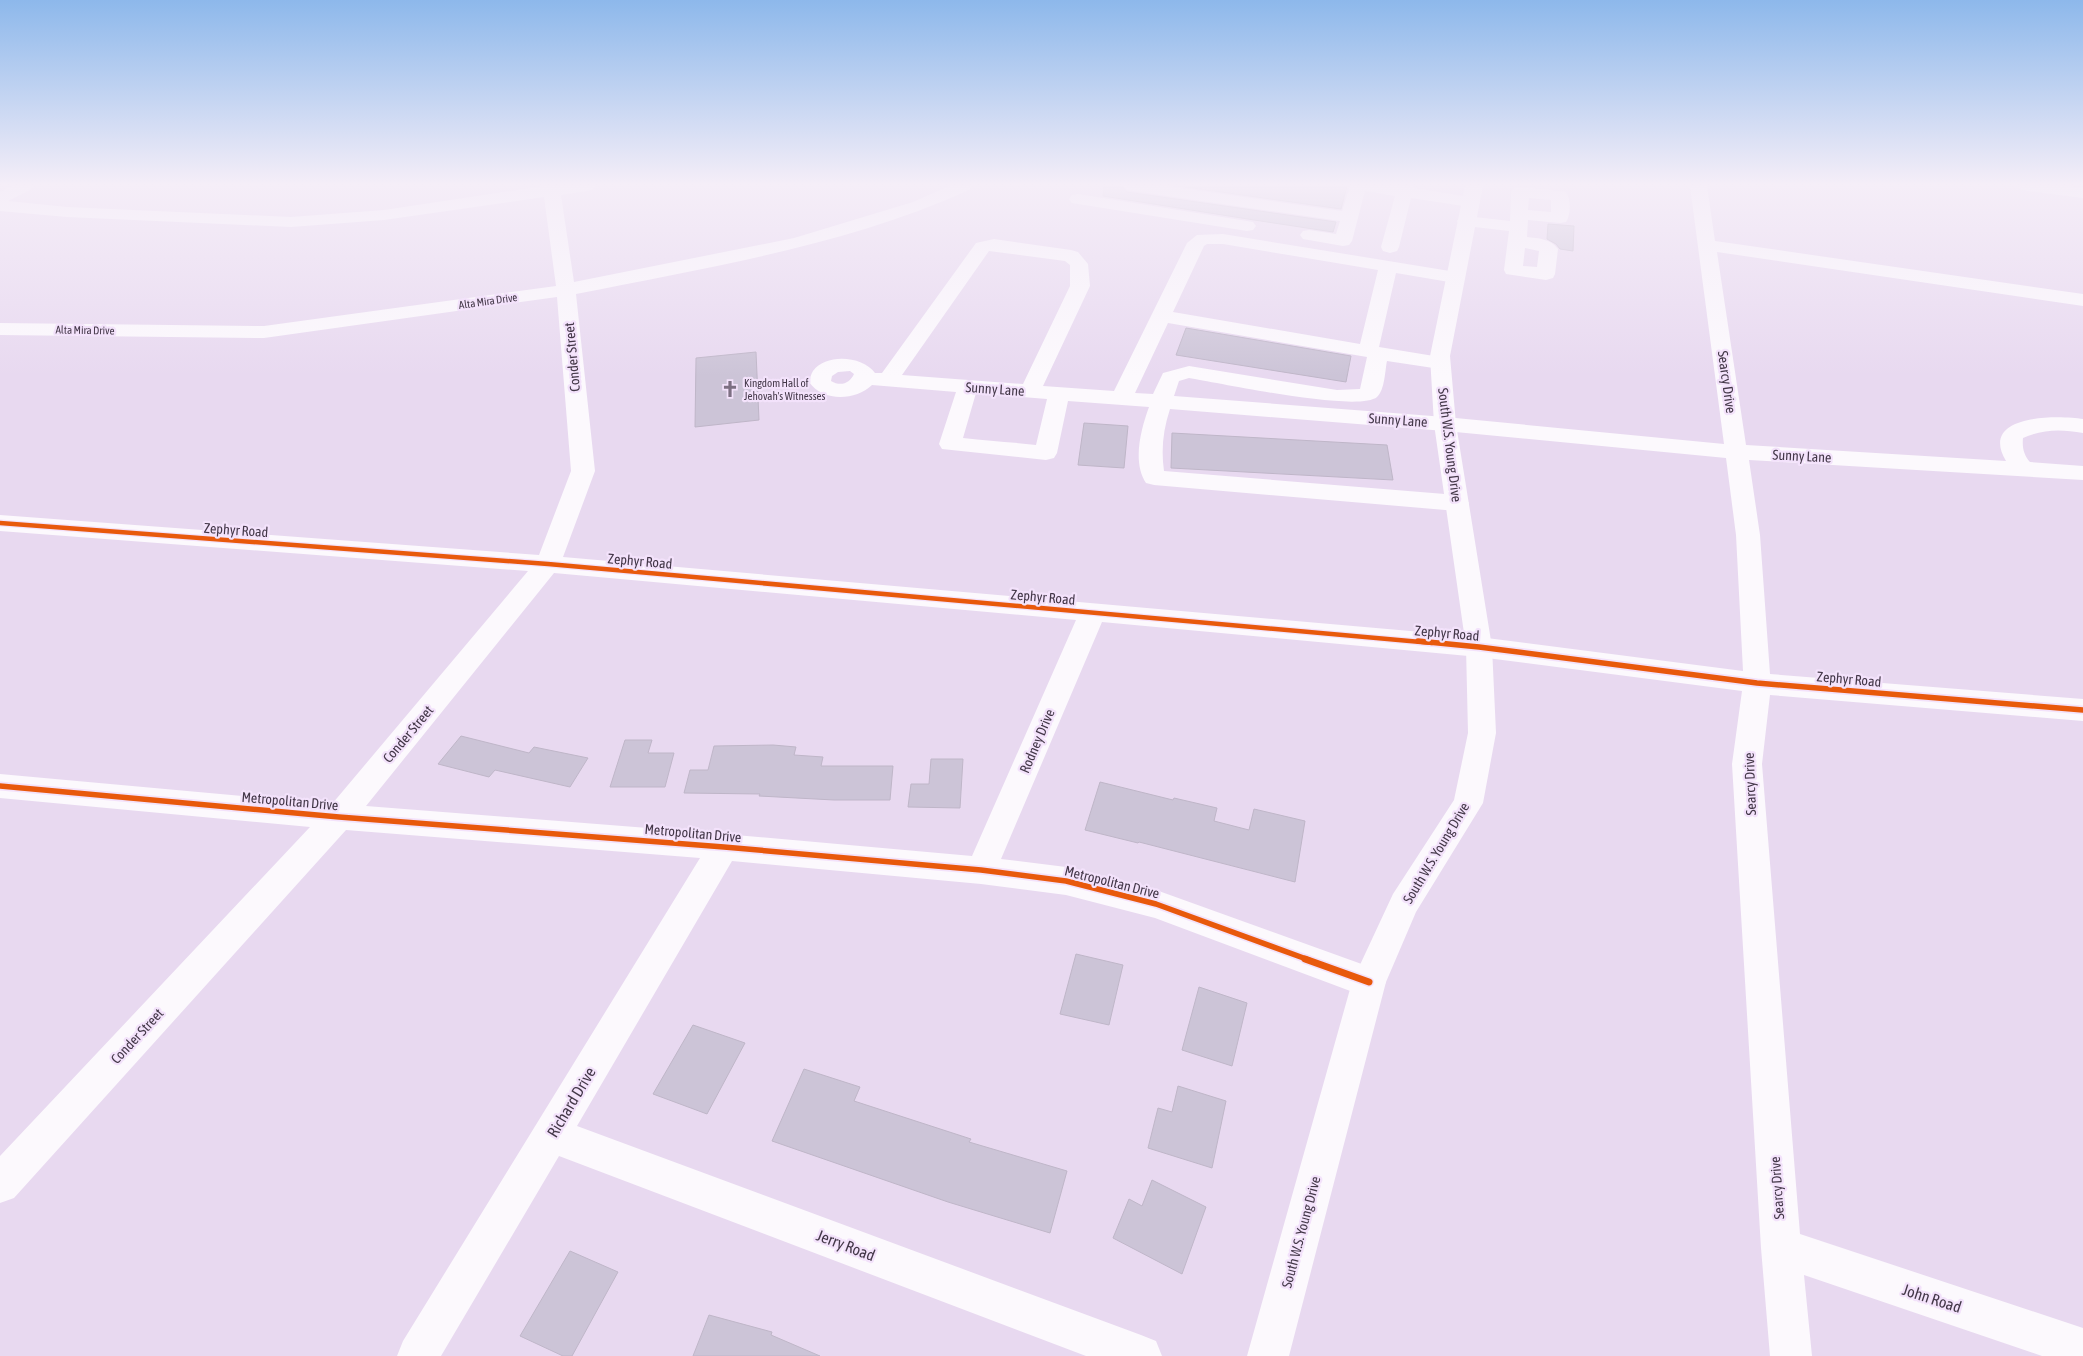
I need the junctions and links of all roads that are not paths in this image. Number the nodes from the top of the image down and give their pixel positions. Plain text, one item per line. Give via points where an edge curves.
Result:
1 (560, 249) edge
2 (766, 249) edge
3 (981, 249) edge
4 (1024, 249) edge
5 (1193, 249) edge
6 (1324, 249) edge
7 (1391, 249) edge
8 (1461, 249) edge
9 (1708, 249) edge
10 (1736, 249) edge
11 (1389, 256) junction
12 (1455, 277) junction
13 (566, 290) junction
14 (2083, 300) edge
15 (1161, 316) junction
16 (0, 329) edge
17 (1373, 352) junction
18 (1440, 363) junction
19 (864, 378) dead end
20 (888, 380) junction
21 (968, 386) junction
22 (1277, 386) junction
23 (1030, 391) junction
24 (1059, 394) junction
25 (1122, 398) junction
26 (1160, 411) junction
27 (1320, 413) junction
28 (1260, 415) junction
29 (1445, 424) junction
30 (2083, 426) edge
31 (1738, 452) junction
32 (2023, 469) junction
33 (2083, 473) edge
34 (1457, 503) junction
35 (0, 524) edge
36 (548, 564) junction
37 (1093, 612) junction
38 (1479, 648) junction
39 (1757, 683) junction
40 (2083, 710) edge
41 (0, 786) edge
42 (339, 817) junction
43 (724, 847) junction
44 (981, 870) junction
45 (1369, 982) junction
46 (552, 1135) junction
47 (0, 1184) edge
48 (1781, 1248) junction
49 (2083, 1349) edge
50 (418, 1356) edge
51 (1141, 1356) edge
52 (1268, 1356) edge
53 (1791, 1356) edge

1 - 13 street, Conder Street
2 - 13 street, Alta Mira Drive
3 - 20 street
4 - 23 street via 1071,256 1079,264 1080,286
5 - 15 street
6 - 11 street
7 - 11 street
8 - 12 street, South W.S. Young Drive
9 - 31 street, Searcy Drive
10 - 14 street
11 - 12 street
11 - 17 street
12 - 18 street, South W.S. Young Drive
13 - 16 street, Alta Mira Drive via 264,332
13 - 36 street, Conder Street via 583,471
15 - 17 street
15 - 25 street
17 - 18 street
17 - 27 street via 1370,392
18 - 29 street, South W.S. Young Drive
19 - 20 street, Sunny Lane
20 - 21 street, Sunny Lane
21 - 23 street, Sunny Lane
21 - 24 street via 950,444 1046,453
22 - 26 street via 1189,372 1170,377
22 - 27 street
22 - 28 street
23 - 24 street, Sunny Lane
24 - 25 street, Sunny Lane
25 - 26 street, Sunny Lane
26 - 28 street, Sunny Lane
26 - 34 street via 1151,446 1154,478
27 - 28 street, Sunny Lane
27 - 29 street, Sunny Lane
29 - 31 street, Sunny Lane
29 - 34 street, South W.S. Young Drive
30 - 32 street via 2034,424 2014,434 2010,443 2012,454
31 - 32 street, Sunny Lane
31 - 39 street, Searcy Drive via 1748,535
32 - 33 street, Sunny Lane
34 - 38 street, South W.S. Young Drive
35 - 36 street, Zephyr Road
36 - 37 street, Zephyr Road
36 - 42 street, Conder Street
37 - 38 street, Zephyr Road
37 - 44 street, Rodney Drive
38 - 39 street, Zephyr Road
38 - 45 street, South W.S. Young Drive via 1482,734 1468,802 1404,904
39 - 40 street, Zephyr Road
39 - 48 street, Searcy Drive via 1747,764
41 - 42 street, Metropolitan Drive
42 - 43 street, Metropolitan Drive
42 - 47 street, Conder Street
43 - 44 street, Metropolitan Drive
43 - 46 street, Richard Drive
44 - 45 street, Metropolitan Drive via 1066,881 1156,904
45 - 52 street, South W.S. Young Drive
46 - 50 street, Richard Drive
46 - 51 street, Jerry Road
48 - 49 street, John Road
48 - 53 street, Searcy Drive

